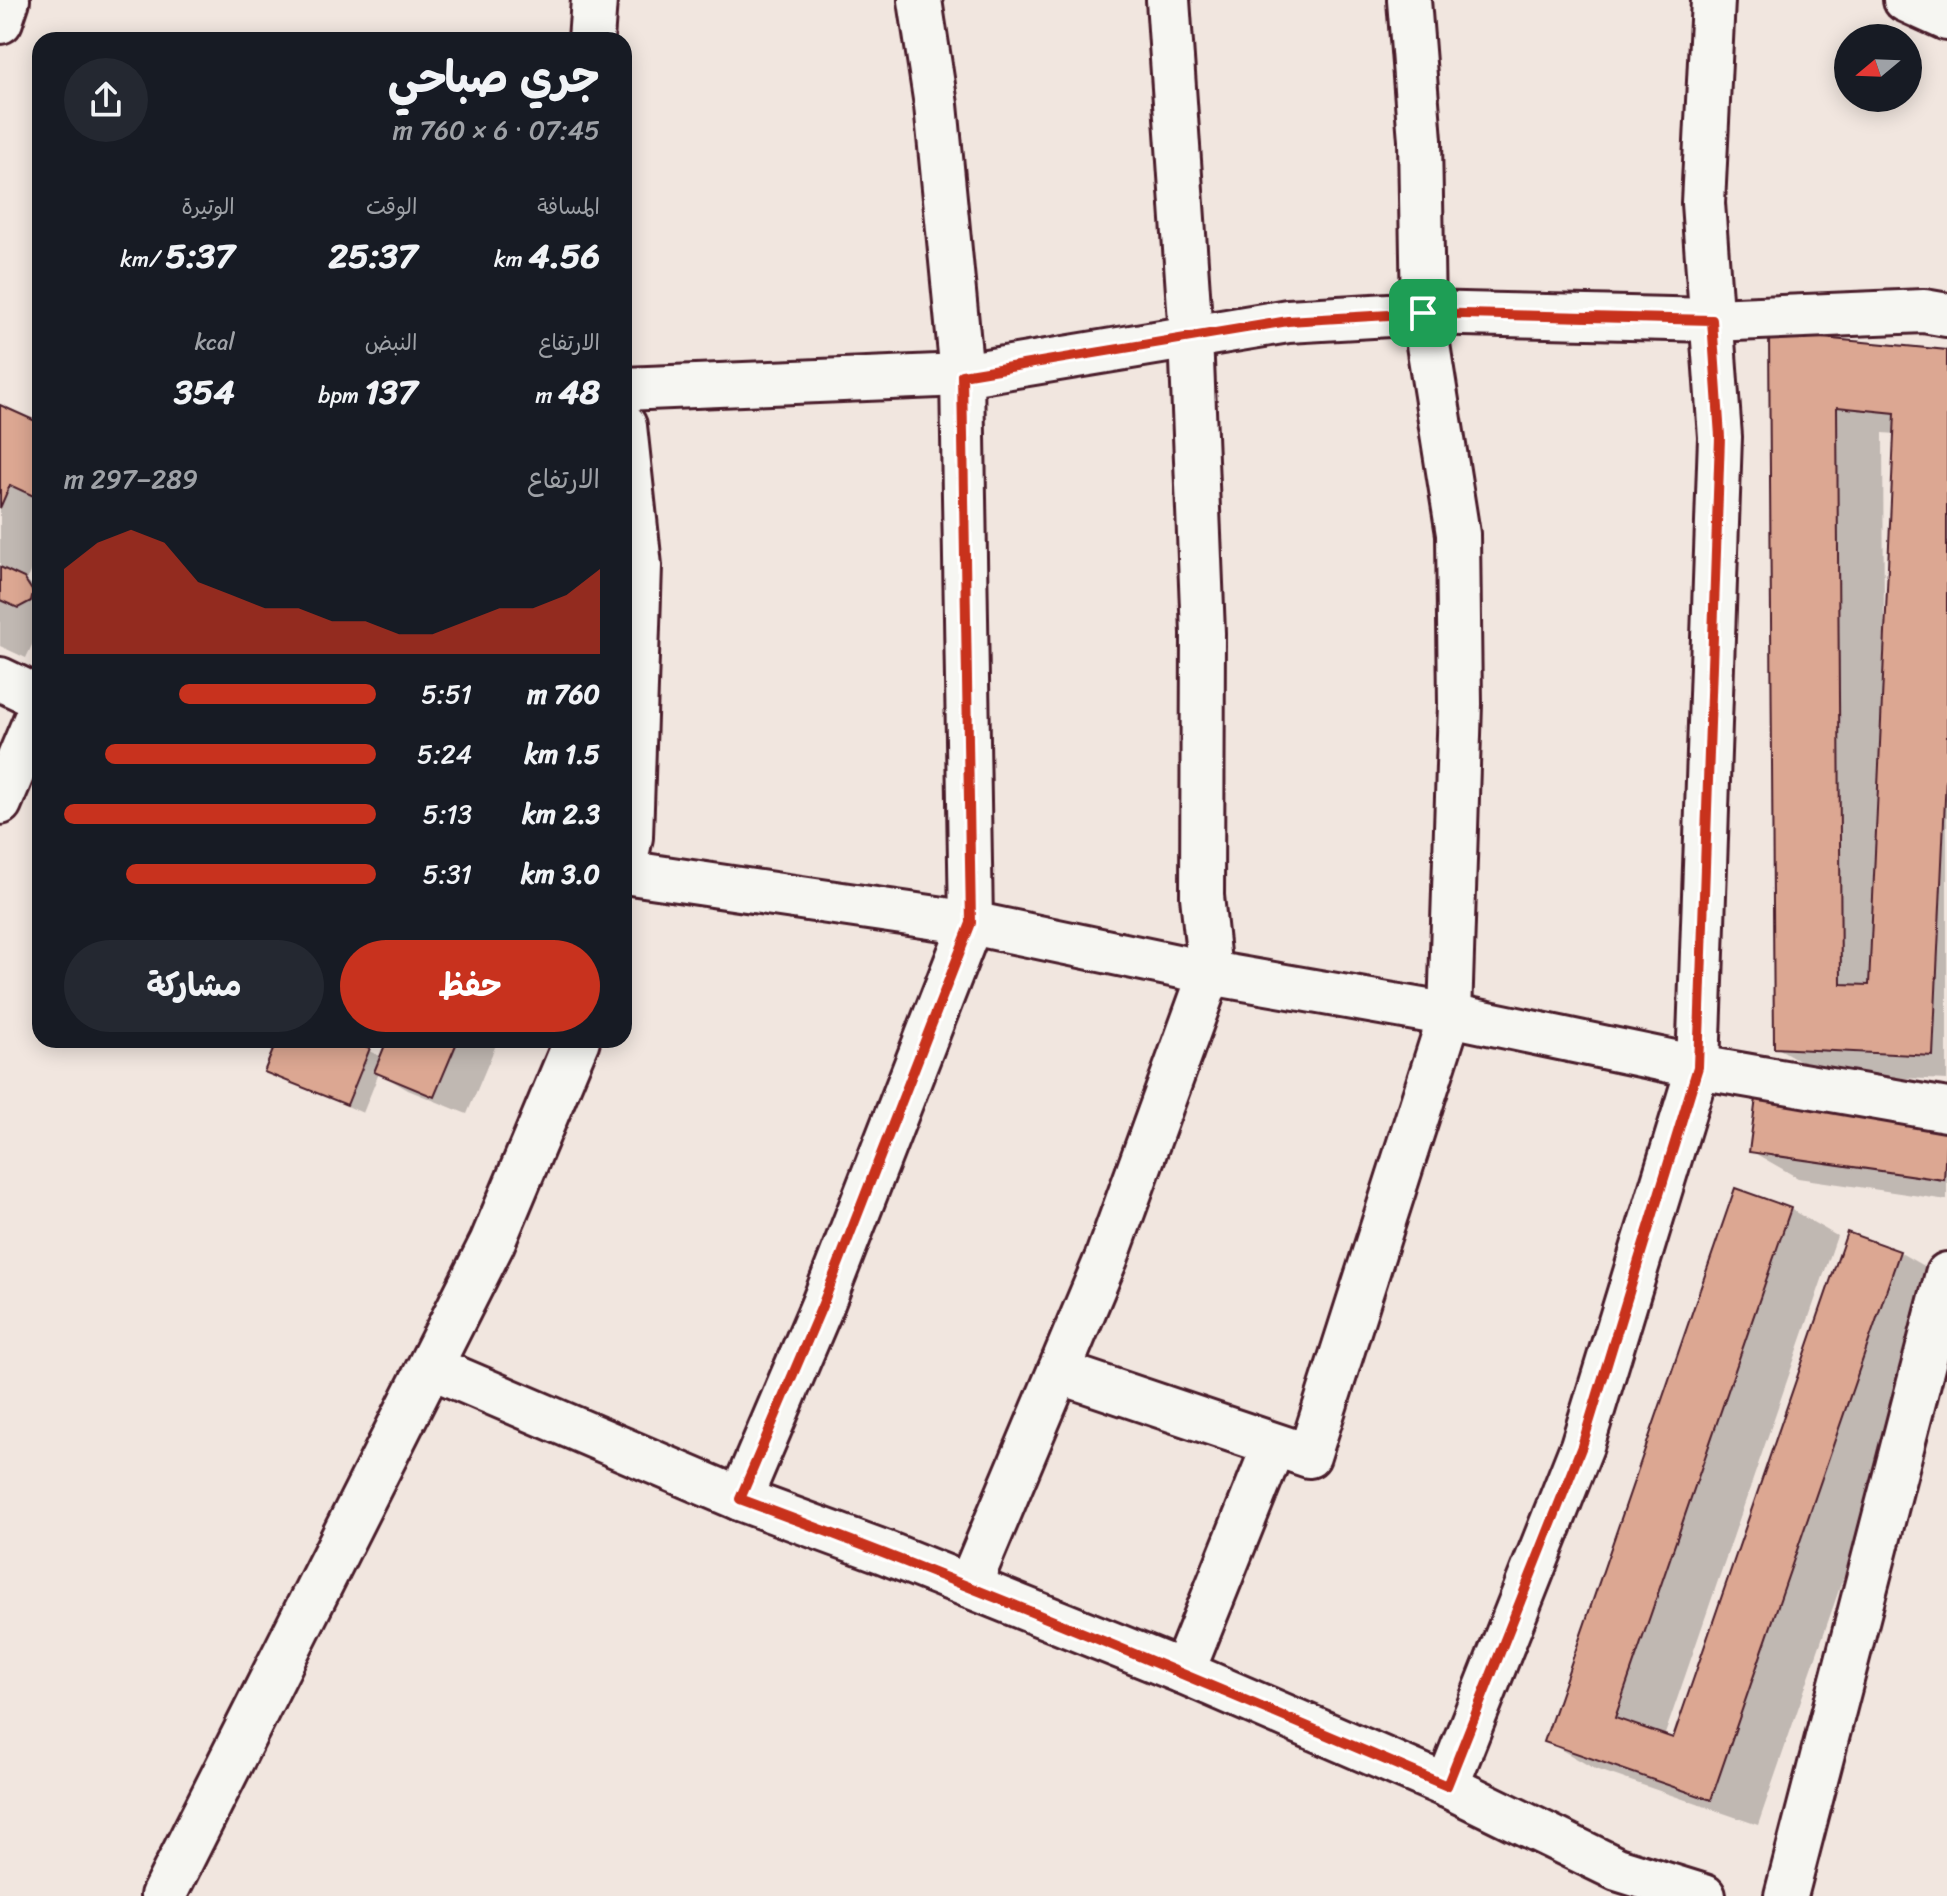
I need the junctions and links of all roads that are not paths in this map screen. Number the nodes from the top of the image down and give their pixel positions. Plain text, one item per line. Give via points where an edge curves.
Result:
1 (7, 0) edge
2 (594, 0) edge
3 (920, 0) edge
4 (1168, 0) edge
5 (1409, 0) edge
6 (1713, 0) edge
7 (1905, 0) edge
8 (1947, 19) edge
9 (0, 21) edge
10 (592, 32) edge
11 (1423, 313) junction
12 (1947, 315) edge
13 (1712, 320) junction
14 (1191, 336) junction
15 (962, 375) junction
16 (632, 389) edge
17 (632, 501) edge
18 (0, 679) edge
19 (32, 694) edge
20 (32, 727) edge
21 (632, 777) edge
22 (0, 803) edge
23 (632, 873) edge
24 (971, 923) junction
25 (1210, 973) junction
26 (1450, 1015) junction
27 (574, 1048) edge
28 (1698, 1067) junction
29 (1947, 1110) edge
30 (1947, 1274) edge
31 (431, 1367) junction
32 (1059, 1372) junction
33 (1274, 1445) junction
34 (740, 1499) junction
35 (969, 1586) junction
36 (1183, 1672) junction
37 (1447, 1786) junction
38 (163, 1896) edge
39 (1704, 1896) edge
40 (1786, 1896) edge

1 - 9 main road
2 - 10 main road
3 - 15 street via 936,105
4 - 14 street
5 - 11 street via 1420,140
6 - 13 street via 1703,203
7 - 8 street
11 - 13 street
11 - 14 street via 1288,321
11 - 26 street via 1458,534 1460,704
12 - 13 street via 1924,311
13 - 28 street via 1720,437
14 - 15 street
14 - 25 street via 1203,633 1202,896
15 - 16 street
15 - 24 street
17 - 21 main road via 639,566
18 - 19 street
20 - 22 street
23 - 24 street
24 - 25 street
24 - 34 street via 822,1306
25 - 26 street
25 - 32 street
26 - 28 street
26 - 33 street via 1309,1456
27 - 31 main road via 492,1243
28 - 29 street
28 - 37 street via 1582,1446
30 - 40 street
31 - 34 street
31 - 38 main road
32 - 33 street
32 - 35 street
33 - 36 street
34 - 35 street
35 - 36 street
36 - 37 street
37 - 39 street via 1617,1869

